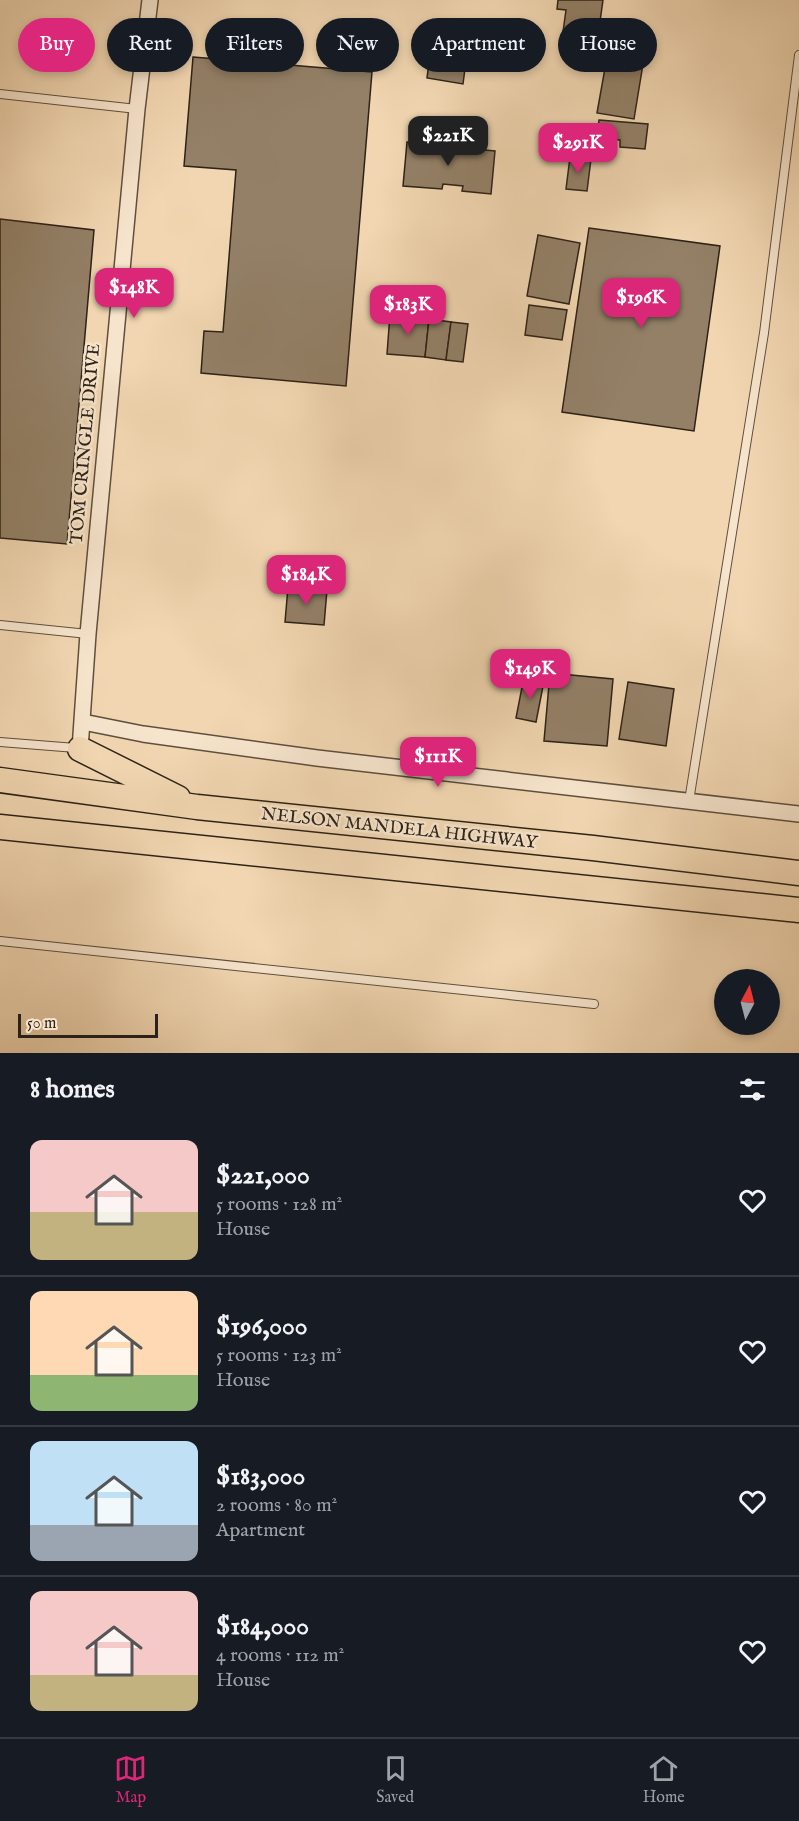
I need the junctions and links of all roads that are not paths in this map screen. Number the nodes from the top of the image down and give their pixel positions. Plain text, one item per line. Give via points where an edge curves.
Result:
1 (150, 0) edge
2 (799, 55) edge
3 (0, 94) edge
4 (137, 109) junction
5 (0, 625) edge
6 (88, 634) junction
7 (82, 722) junction
8 (0, 742) edge
9 (80, 748) junction
10 (0, 780) edge
11 (688, 801) junction
12 (196, 807) junction
13 (799, 814) edge
14 (0, 827) edge
15 (799, 873) edge
16 (799, 910) edge
17 (0, 941) edge
18 (594, 1004) dead end

1 - 4 street, TOM CRINGLE DRIVE
2 - 11 lane via 764,333
3 - 4 lane
4 - 6 street, TOM CRINGLE DRIVE
5 - 6 lane
6 - 7 street, TOM CRINGLE DRIVE
7 - 9 street, TOM CRINGLE DRIVE
7 - 11 street via 317,758
8 - 9 lane
9 - 12 highway
10 - 12 highway, NELSON MANDELA HIGHWAY
11 - 13 street
12 - 15 highway, NELSON MANDELA HIGHWAY
14 - 16 highway
17 - 18 lane

